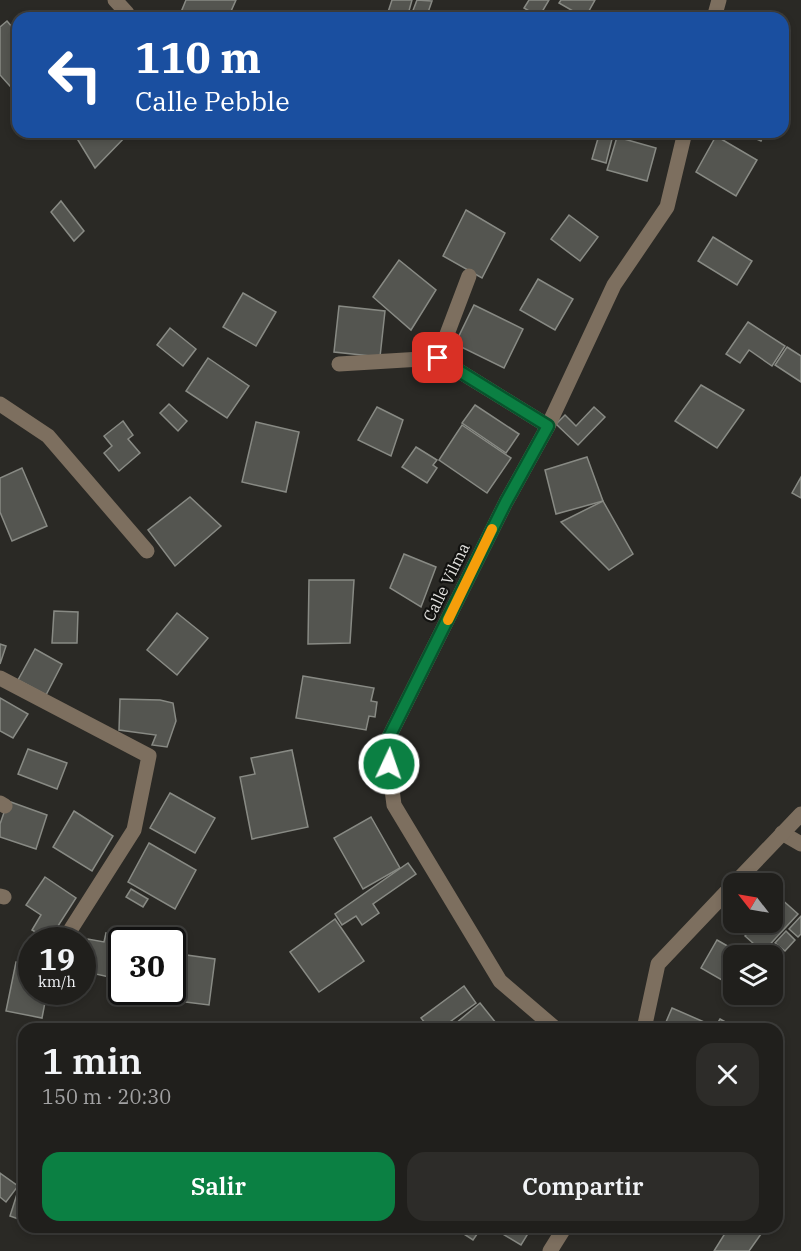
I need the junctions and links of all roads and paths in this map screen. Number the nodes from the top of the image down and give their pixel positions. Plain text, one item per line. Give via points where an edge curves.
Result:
1 (115, 0) edge
2 (127, 12) dead end
3 (684, 138) edge
4 (469, 276) dead end
5 (438, 358) junction
6 (339, 364) dead end
7 (0, 404) edge
8 (548, 426) junction
9 (147, 551) dead end
10 (0, 678) edge
11 (801, 814) edge
12 (782, 833) junction
13 (801, 844) edge
14 (744, 873) edge
15 (723, 896) edge
16 (72, 927) edge
17 (549, 1023) edge
18 (645, 1023) edge
19 (561, 1233) edge
20 (550, 1251) edge

1 - 2 street
3 - 8 street, Calle Vilma via 666,207 614,285
4 - 5 street
5 - 6 street
5 - 8 street
7 - 9 street via 48,436
8 - 17 street, Calle Vilma via 386,743 394,805 500,981
10 - 16 street via 149,756 134,830
11 - 12 street
12 - 13 street
12 - 14 street
15 - 18 street via 658,964
19 - 20 street

